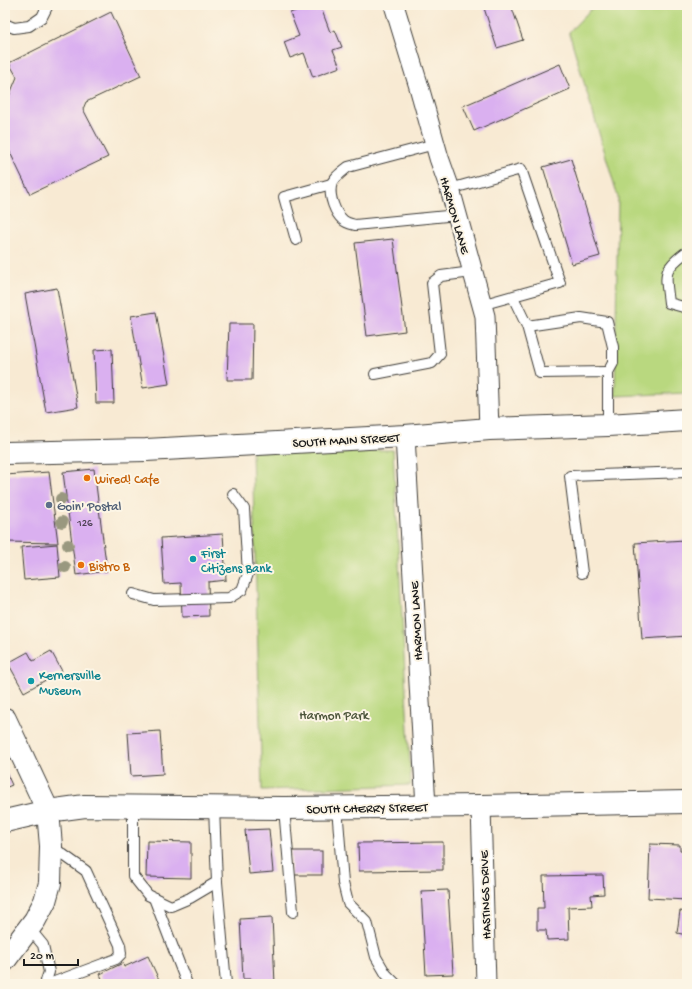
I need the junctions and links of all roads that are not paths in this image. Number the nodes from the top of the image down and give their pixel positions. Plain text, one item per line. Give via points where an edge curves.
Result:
1 (48, 5) edge
2 (394, 5) edge
3 (5, 24) edge
4 (435, 144) junction
5 (331, 184) junction
6 (450, 189) junction
7 (457, 215) junction
8 (296, 240) dead end
9 (687, 253) edge
10 (472, 272) junction
11 (513, 297) junction
12 (481, 305) junction
13 (687, 308) edge
14 (527, 326) junction
15 (608, 372) junction
16 (375, 374) dead end
17 (687, 420) edge
18 (608, 425) junction
19 (489, 429) junction
20 (405, 436) junction
21 (5, 453) edge
22 (687, 472) edge
23 (233, 494) dead end
24 (582, 573) dead end
25 (133, 594) dead end
26 (5, 719) edge
27 (687, 802) edge
28 (426, 806) junction
29 (481, 806) junction
30 (133, 807) junction
31 (337, 807) junction
32 (214, 808) junction
33 (284, 808) junction
34 (48, 811) junction
35 (5, 821) edge
36 (51, 846) junction
37 (217, 882) junction
38 (154, 898) junction
39 (293, 912) dead end
40 (29, 928) junction
41 (5, 960) edge
42 (45, 984) edge
43 (49, 984) edge
44 (187, 984) edge
45 (226, 984) edge
46 (396, 984) edge
47 (486, 984) edge

1 - 3 lane via 42,17 29,26 14,28
2 - 4 street, HARMON LANE
4 - 5 lane via 348,167 338,174
4 - 6 street, HARMON LANE
5 - 7 lane via 331,196 336,212 344,221 355,225
5 - 8 lane via 284,197
6 - 7 street, HARMON LANE
6 - 11 lane via 521,169 560,283
7 - 10 street, HARMON LANE
9 - 13 lane via 673,262 666,275 669,303
10 - 12 street, HARMON LANE
10 - 16 lane via 441,276 432,283 440,354 432,363
11 - 12 lane
11 - 14 lane
12 - 19 street, HARMON LANE via 485,316
14 - 15 lane via 540,373
14 - 15 lane via 581,318 607,322 613,347 613,363
15 - 18 lane
17 - 18 main road, SOUTH MAIN STREET
18 - 19 main road, SOUTH MAIN STREET
19 - 20 main road, SOUTH MAIN STREET
20 - 21 main road, SOUTH MAIN STREET via 146,450
20 - 28 street, HARMON LANE
22 - 24 lane via 570,476
23 - 25 lane via 244,509 248,574 242,590 229,598 154,600
26 - 34 main road
27 - 29 main road, SOUTH CHERRY STREET
28 - 29 main road, SOUTH CHERRY STREET
28 - 31 main road, SOUTH CHERRY STREET
29 - 47 street, HASTINGS DRIVE
30 - 32 main road, SOUTH CHERRY STREET
30 - 34 main road, SOUTH CHERRY STREET via 85,806
30 - 38 lane via 133,876 148,895
31 - 33 main road, SOUTH CHERRY STREET
31 - 46 lane via 343,883 348,902 366,922 376,957 386,974
32 - 33 main road, SOUTH CHERRY STREET
32 - 37 lane
33 - 39 lane
34 - 35 main road, SOUTH CHERRY STREET
34 - 36 main road
36 - 40 main road via 50,883 45,901
36 - 43 lane via 86,871 120,945 120,954 116,959
37 - 38 lane via 171,906
37 - 45 lane
38 - 44 lane
40 - 41 main road
40 - 42 lane via 43,945 49,972

